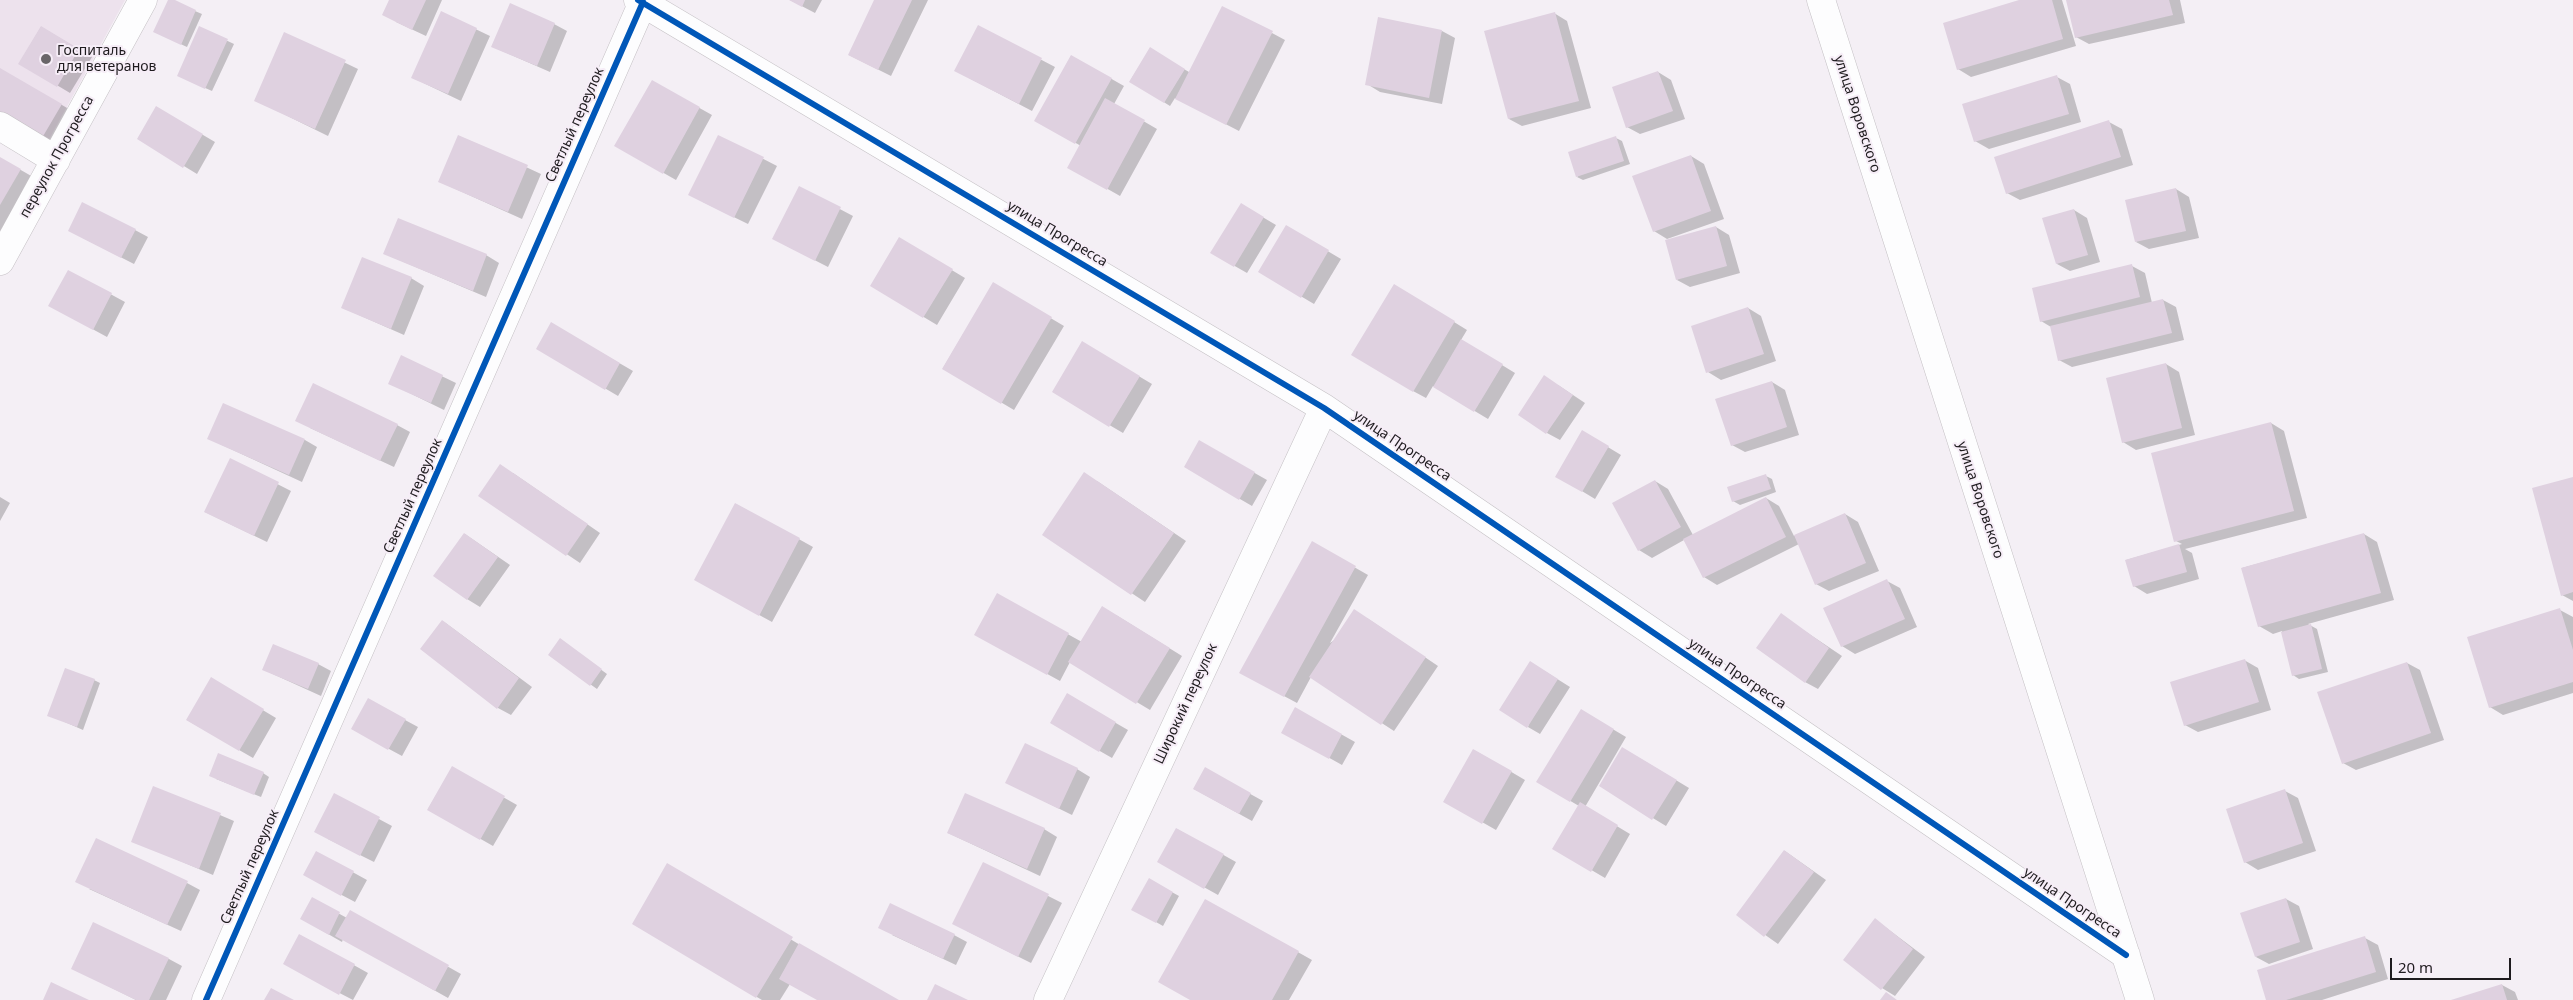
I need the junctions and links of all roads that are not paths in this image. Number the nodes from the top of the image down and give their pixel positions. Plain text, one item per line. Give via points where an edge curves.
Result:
1 (143, 0) edge
2 (1821, 0) edge
3 (641, 1) edge
4 (0, 126) edge
5 (56, 160) junction
6 (0, 261) edge
7 (1324, 408) junction
8 (2126, 955) junction
9 (206, 1000) edge
10 (1048, 1000) edge
11 (2140, 1000) edge

1 - 5 street, переулок Прогресса
2 - 8 street, улица Воровского
3 - 7 street, улица Прогресса
3 - 9 street, Светлый переулок
4 - 5 street
5 - 6 street, переулок Прогресса
7 - 8 street, улица Прогресса
7 - 10 street, Широкий переулок
8 - 11 street, улица Воровского

